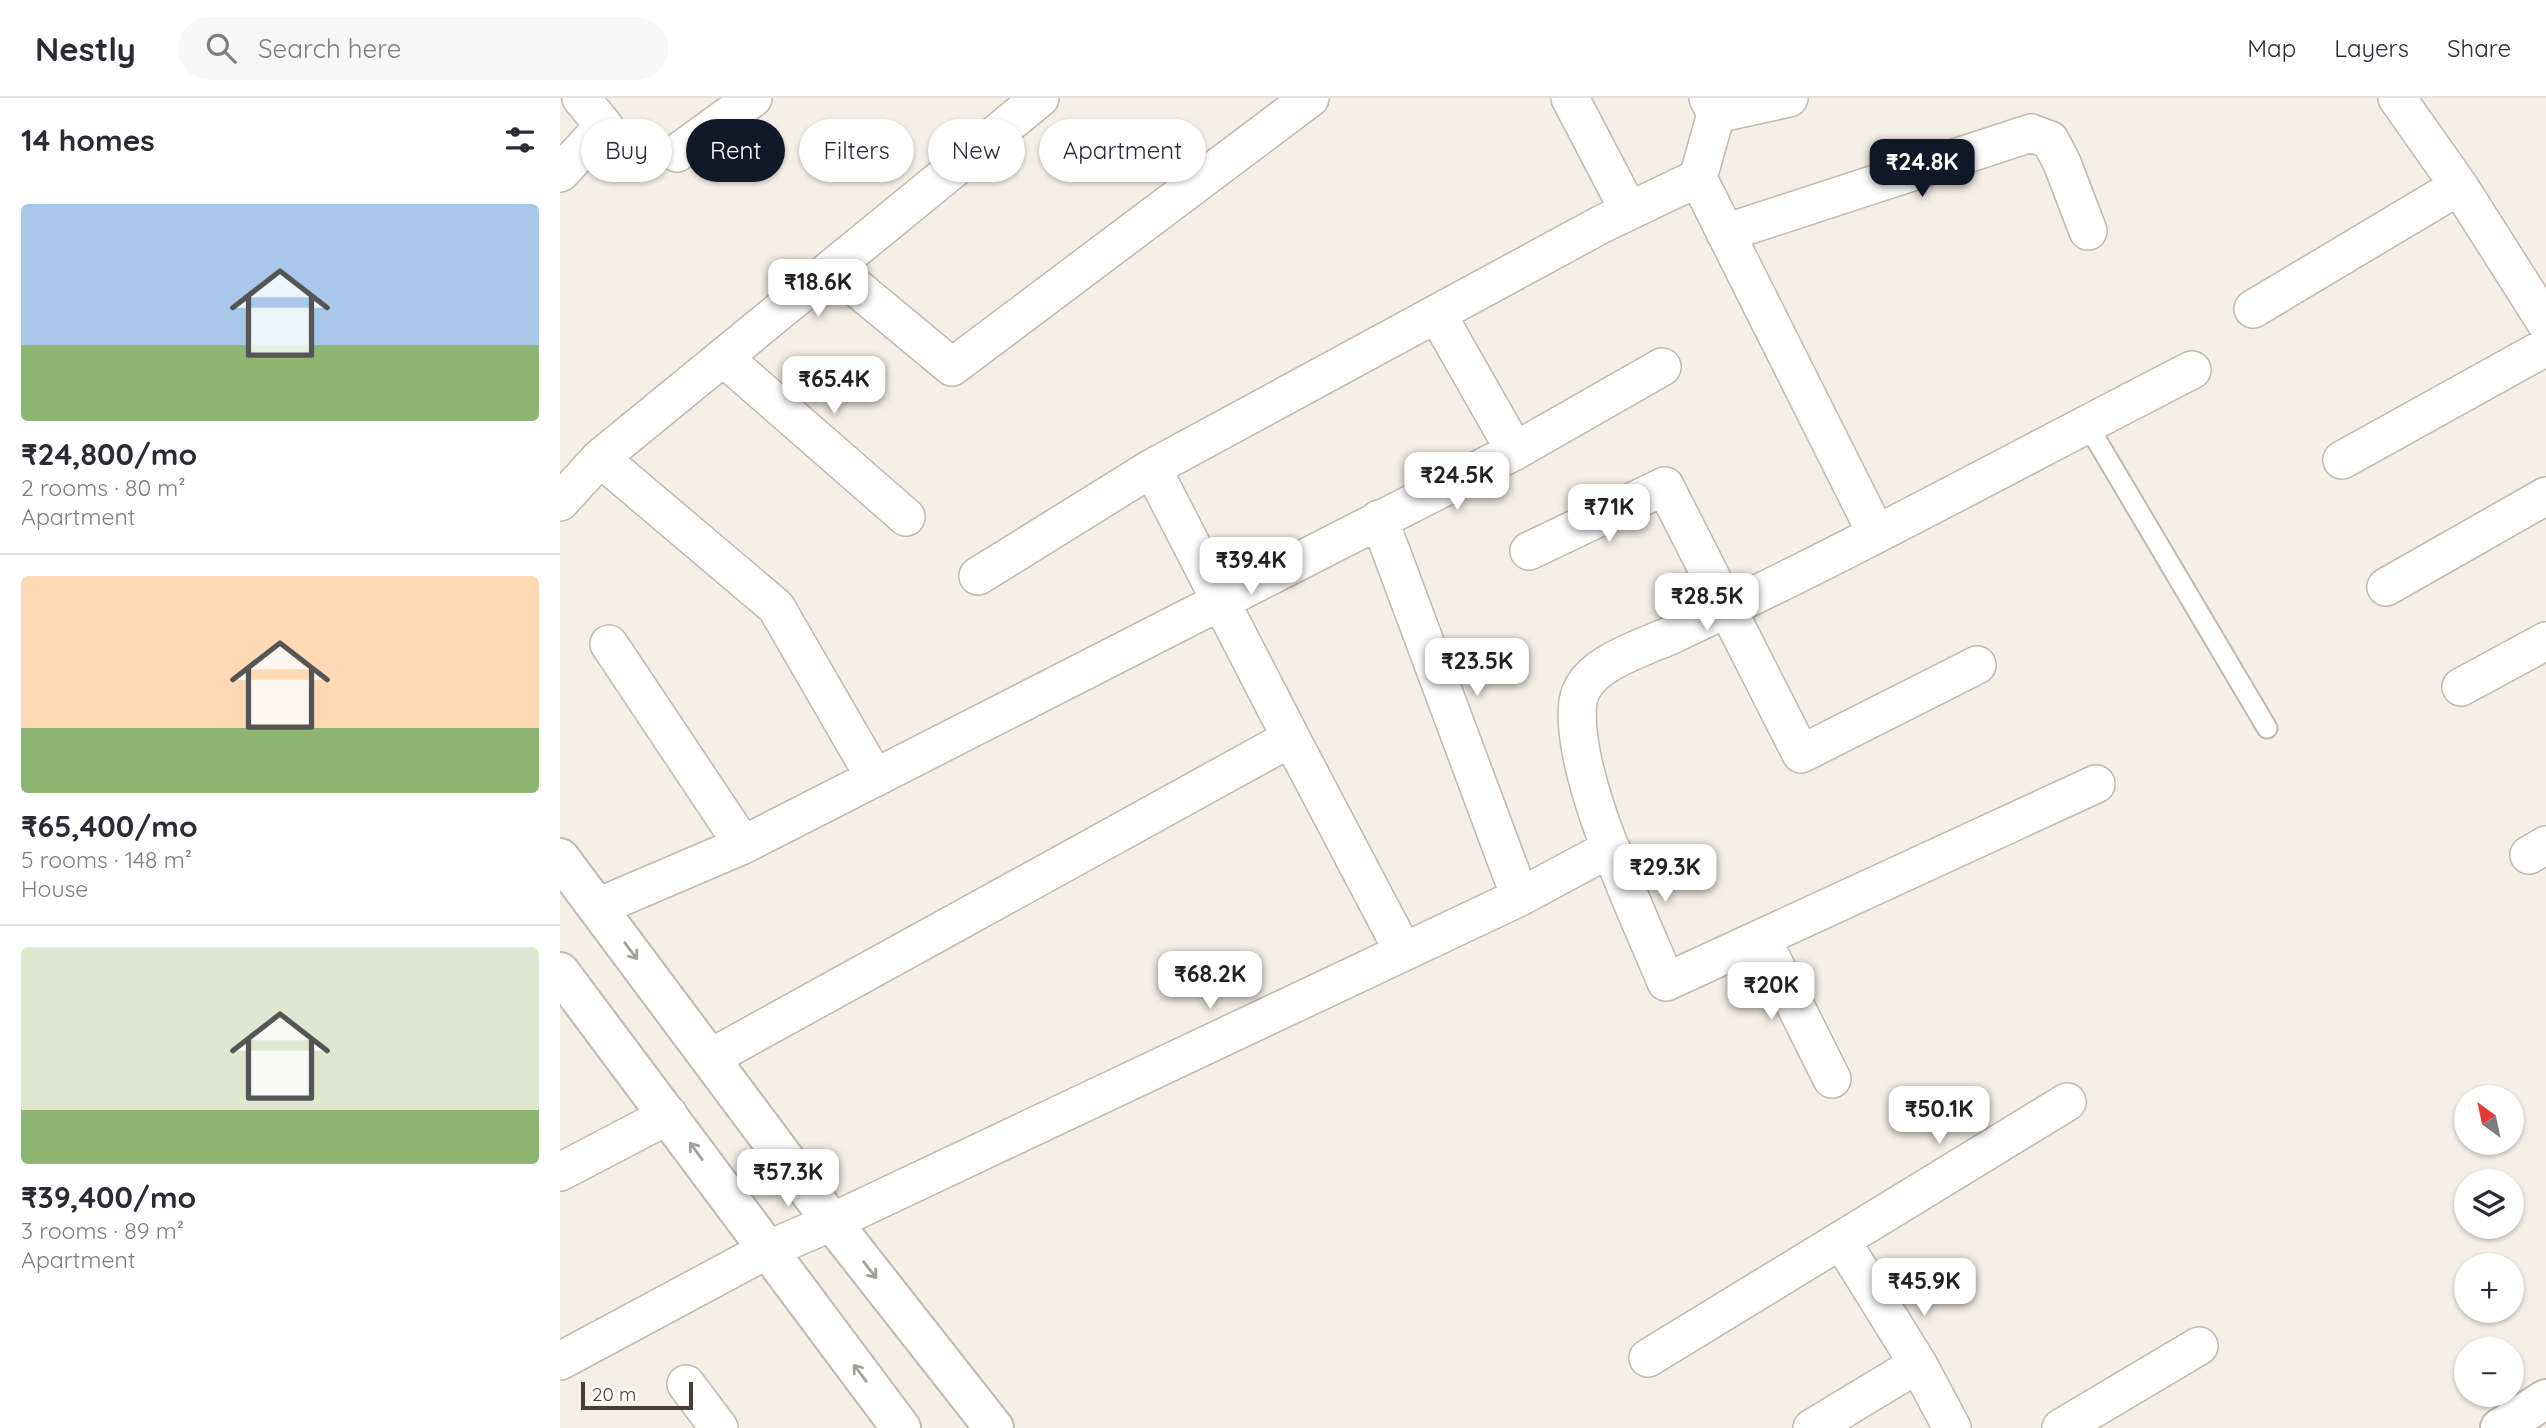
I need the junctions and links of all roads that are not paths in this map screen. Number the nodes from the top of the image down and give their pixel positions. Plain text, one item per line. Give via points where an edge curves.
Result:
1 (581, 98) edge
2 (753, 98) edge
3 (1040, 98) edge
4 (1310, 98) edge
5 (1570, 98) edge
6 (1790, 98) edge
7 (2397, 98) edge
8 (1712, 106) edge
9 (677, 153) dead end
10 (560, 173) edge
11 (1698, 178) junction
12 (2459, 186) junction
13 (1629, 211) junction
14 (2088, 230) dead end
15 (1725, 233) junction
16 (834, 269) junction
17 (2253, 309) dead end
18 (1437, 314) junction
19 (2546, 323) edge
20 (2546, 347) edge
21 (724, 358) junction
22 (1662, 367) dead end
23 (2192, 370) dead end
24 (2087, 424) junction
25 (1515, 450) junction
26 (600, 458) junction
27 (2342, 460) dead end
28 (1152, 468) junction
29 (2546, 496) edge
30 (560, 502) edge
31 (906, 517) dead end
32 (1379, 519) junction
33 (1876, 533) junction
34 (1529, 551) dead end
35 (978, 576) dead end
36 (2386, 587) dead end
37 (1221, 600) junction
38 (1727, 609) junction
39 (2546, 641) edge
40 (609, 644) dead end
41 (1977, 665) dead end
42 (2461, 687) dead end
43 (2267, 728) dead end
44 (1291, 738) junction
45 (875, 778) junction
46 (2096, 784) dead end
47 (743, 845) junction
48 (1612, 848) junction
49 (560, 858) edge
50 (1520, 897) junction
51 (598, 907) junction
52 (1762, 939) junction
53 (1404, 951) junction
54 (560, 972) edge
55 (712, 1057) junction
56 (1832, 1079) dead end
57 (2067, 1102) dead end
58 (669, 1115) junction
59 (560, 1172) edge
60 (832, 1222) junction
61 (1841, 1240) junction
62 (767, 1250) junction
63 (2199, 1346) dead end
64 (1648, 1358) dead end
65 (560, 1361) edge
66 (1918, 1364) junction
67 (686, 1384) dead end
68 (2546, 1399) edge
69 (719, 1428) edge
70 (901, 1428) edge
71 (994, 1428) edge
72 (1812, 1428) edge
73 (1952, 1428) edge
74 (2061, 1428) edge
75 (2500, 1428) edge

1 - 10 street via 604,126
2 - 9 street
3 - 16 street
4 - 16 street via 952,367
5 - 13 street
6 - 8 street
7 - 12 street
8 - 11 street
11 - 13 street
11 - 15 street
12 - 17 street
12 - 19 street
13 - 18 street
14 - 15 street via 2050,141 2031,133
15 - 33 street
16 - 21 street
18 - 25 street
18 - 28 street
20 - 27 street
21 - 26 street
21 - 31 street
22 - 25 street
23 - 24 street
24 - 33 street
24 - 43 lane
25 - 32 street
26 - 30 street
26 - 45 street via 776,607
28 - 35 street
28 - 37 street
29 - 36 street
32 - 37 street
32 - 50 street
33 - 38 street
34 - 38 street via 1665,486
37 - 44 street
37 - 45 street
38 - 41 street via 1801,754
38 - 48 street via 1612,662 1590,677 1578,699 1584,768
39 - 42 street
40 - 47 street
44 - 53 street
44 - 55 street
45 - 47 street
46 - 52 street
47 - 51 street
48 - 50 street
48 - 52 street via 1666,982
49 - 51 street
50 - 53 street
51 -> 55 street
52 - 56 street
53 - 60 street
54 - 58 street
55 - 60 street
57 - 61 street
58 - 59 street
62 -> 58 street
60 - 62 street
60 -> 71 street
61 - 64 street
61 - 66 street
62 - 65 street
70 -> 62 street
63 - 74 street
66 - 72 street
66 - 73 street
67 - 69 street
68 - 75 street

